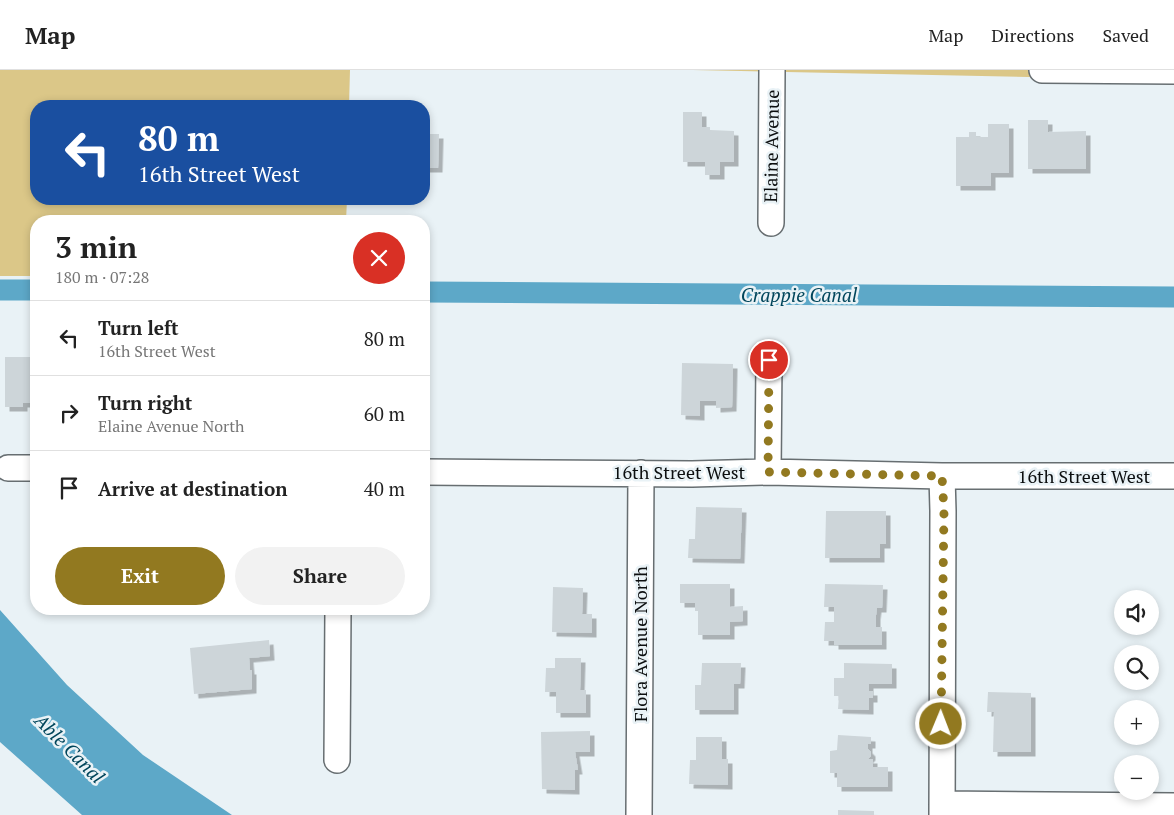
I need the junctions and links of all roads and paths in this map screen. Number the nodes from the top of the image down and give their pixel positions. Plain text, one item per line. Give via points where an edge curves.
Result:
1 (772, 70) edge
2 (1042, 70) edge
3 (1174, 71) edge
4 (771, 223) dead end
5 (769, 360) dead end
6 (8, 468) dead end
7 (30, 468) edge
8 (430, 472) edge
9 (768, 472) junction
10 (641, 473) junction
11 (942, 476) junction
12 (1174, 476) edge
13 (338, 615) edge
14 (337, 760) dead end
15 (1174, 806) edge
16 (942, 810) edge
17 (639, 815) edge

1 - 4 street, Elaine Avenue
2 - 3 street
5 - 9 street
6 - 7 street
8 - 10 street, 16th Street West
9 - 10 street, 16th Street West
9 - 11 street, 16th Street West
10 - 17 street, Flora Avenue North
11 - 12 street, 16th Street West
11 - 16 street
13 - 14 street
15 - 16 street

